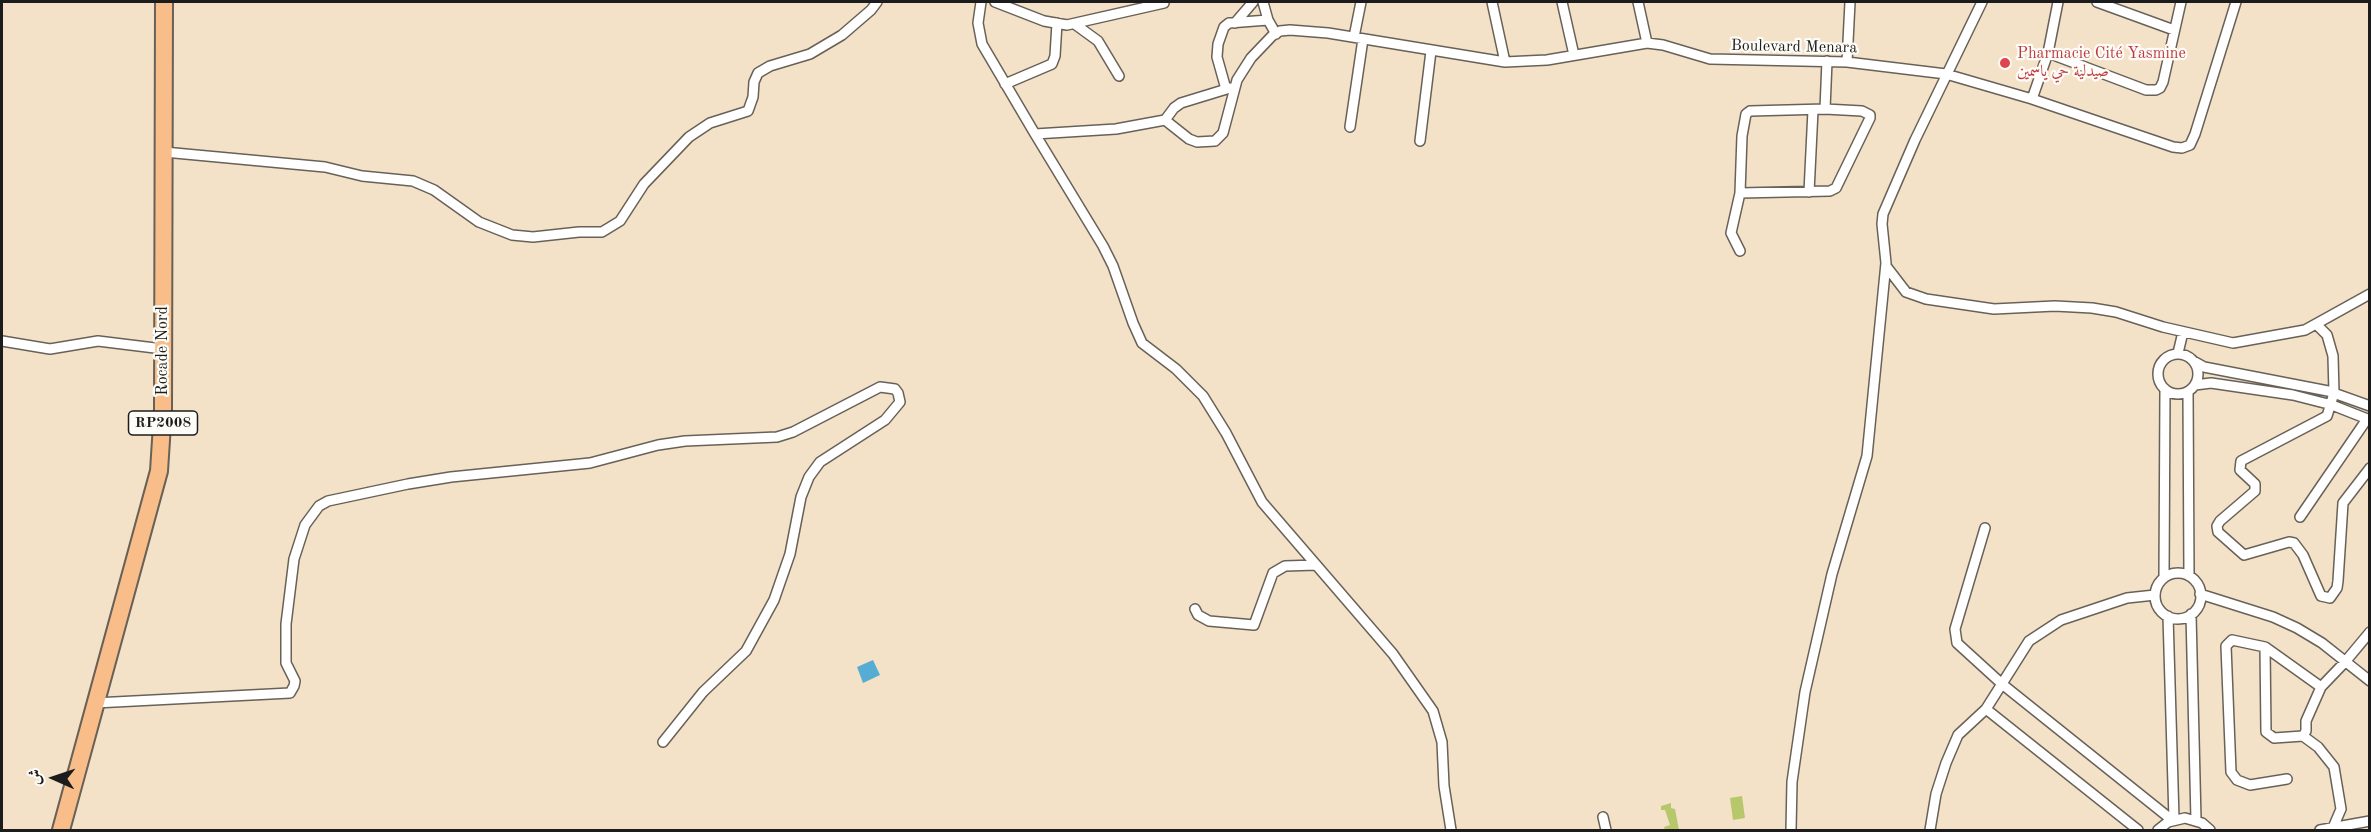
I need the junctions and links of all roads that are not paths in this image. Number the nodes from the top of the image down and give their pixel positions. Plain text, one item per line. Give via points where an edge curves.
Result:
1 (164, 2) edge
2 (877, 2) edge
3 (981, 2) edge
4 (995, 2) edge
5 (1253, 2) edge
6 (1263, 2) edge
7 (1361, 2) edge
8 (1492, 2) edge
9 (1562, 2) edge
10 (1638, 2) edge
11 (1850, 2) edge
12 (1982, 2) edge
13 (2058, 2) edge
14 (2097, 2) edge
15 (2181, 2) edge
16 (2236, 2) edge
17 (1164, 3) dead end
18 (2112, 4) edge
19 (1268, 20) junction
20 (1057, 23) junction
21 (1235, 23) junction
22 (1076, 25) junction
23 (2174, 30) junction
24 (1276, 34) junction
25 (1359, 38) junction
26 (1647, 43) junction
27 (1431, 51) junction
28 (2048, 53) junction
29 (1574, 55) junction
30 (1827, 61) junction
31 (1505, 62) junction
32 (1847, 62) junction
33 (1946, 74) junction
34 (1119, 76) dead end
35 (1005, 84) junction
36 (1231, 88) junction
37 (2032, 99) junction
38 (1825, 109) junction
39 (1813, 110) junction
40 (1165, 120) junction
41 (1350, 127) dead end
42 (1035, 134) junction
43 (1420, 141) dead end
44 (164, 152) junction
45 (1809, 192) junction
46 (1740, 193) junction
47 (1740, 251) dead end
48 (1886, 266) junction
49 (2370, 294) edge
50 (2317, 325) junction
51 (2183, 332) junction
52 (2, 341) edge
53 (163, 348) junction
54 (2178, 353) junction
55 (2195, 362) junction
56 (2165, 389) junction
57 (2191, 389) junction
58 (2334, 393) junction
59 (2332, 405) junction
60 (2370, 406) edge
61 (2368, 420) edge
62 (2370, 468) edge
63 (2300, 517) dead end
64 (1985, 528) dead end
65 (1316, 566) junction
66 (2189, 576) junction
67 (2164, 578) junction
68 (2200, 594) junction
69 (2155, 595) junction
70 (1195, 609) dead end
71 (2191, 614) junction
72 (2168, 616) junction
73 (2370, 632) edge
74 (2265, 646) junction
75 (2345, 662) junction
76 (2370, 681) edge
77 (2002, 684) junction
78 (2321, 687) junction
79 (95, 703) junction
80 (1986, 709) junction
81 (2303, 736) junction
82 (663, 741) dead end
83 (2287, 779) dead end
84 (1603, 817) dead end
85 (2173, 820) junction
86 (2196, 820) junction
87 (2370, 821) edge
88 (2333, 829) edge
89 (61, 831) edge
90 (1451, 831) edge
91 (1606, 831) edge
92 (1791, 831) edge
93 (1930, 831) edge
94 (2138, 831) edge
95 (2158, 831) edge
96 (2210, 831) edge
97 (2320, 831) edge

1 - 44 highway, Rocade Nord / RP2008
2 - 44 street via 842,35 810,54 758,73 748,111 710,123 689,137 644,184 620,221 603,232 512,235 479,222 434,190 413,181 362,176 325,167
3 - 35 street via 982,44
4 - 20 street
5 - 21 street
6 - 19 street
7 - 25 street
8 - 31 street
9 - 29 street
10 - 26 street
11 - 32 street
12 - 33 street
13 - 28 street
14 - 18 street
15 - 23 street
16 - 37 street, Boulevard Menara via 2190,146 2173,147
17 - 22 street
18 - 23 street
19 - 21 street
19 - 24 street
20 - 22 street
20 - 35 street via 1052,64
21 - 36 street via 1224,27 1218,44 1217,62
22 - 34 street via 1098,41
23 - 28 street via 2163,82 2156,90 2146,90
24 - 25 street, Boulevard Menara via 1303,30
24 - 36 street via 1251,58
25 - 27 street, Boulevard Menara
25 - 41 street
26 - 29 street, Boulevard Menara
26 - 30 street, Boulevard Menara via 1719,60
27 - 31 street, Boulevard Menara
27 - 43 street
28 - 37 street
29 - 31 street, Boulevard Menara
30 - 32 street, Boulevard Menara
30 - 38 street
32 - 33 street, Boulevard Menara
33 - 37 street, Boulevard Menara
33 - 48 street via 1886,202 1882,224
35 - 42 street
36 - 40 street via 1181,103
36 - 40 street via 1227,122 1215,141 1189,139
38 - 39 street
38 - 45 street via 1862,111 1870,118 1836,188
39 - 45 street
39 - 46 street via 1746,114
40 - 42 street via 1116,129
42 - 65 street via 1103,246 1142,343 1203,396 1262,502
44 - 53 highway, Rocade Nord / RP2008
45 - 46 street
46 - 47 street via 1731,233
48 - 51 street via 1906,292 1926,299 1994,309 2092,308
48 - 92 street via 1867,456 1832,574 1805,692 1792,782
49 - 50 street
50 - 51 street via 2238,343
50 - 58 street via 2328,335
51 - 54 street
52 - 53 street via 50,349 98,341
53 - 79 highway, Rocade Nord / RP2008 via 159,471
54 - 55 street
54 - 56 street via 2164,358 2159,366 2159,381
55 - 57 street via 2199,371
55 - 58 street
56 - 57 street via 2173,394
56 - 67 street
57 - 59 street via 2211,383 2294,395
57 - 66 street
58 - 59 street
58 - 60 street
59 - 61 street
59 - 62 street via 2327,416 2241,461 2240,470 2256,490 2220,521 2217,532 2246,555 2292,542 2304,555 2321,596 2330,598 2338,581 2343,503
61 - 63 street
64 - 77 street via 1954,634 1960,647
65 - 70 street via 1285,566 1273,573 1254,625 1209,621
65 - 90 street via 1393,654 1433,711 1441,736
66 - 67 street via 2179,573
66 - 68 street via 2197,583
67 - 69 street
68 - 71 street via 2199,605
68 - 75 street via 2297,628
69 - 72 street via 2160,610
69 - 77 street via 2127,598 2061,620 2029,641
71 - 72 street via 2182,618
71 - 86 street
72 - 85 street
73 - 75 street
74 - 78 street
74 - 81 street via 2266,732 2274,738
74 - 83 street via 2232,640 2226,646 2229,768 2233,776 2246,784
75 - 76 street
75 - 78 street
77 - 80 street
77 - 85 street
78 - 81 street
79 - 82 street via 290,693 295,681 286,663 286,624 294,558 305,525 319,506 328,501 408,483 590,463 685,441 777,437 880,387 895,389 900,402 885,420 820,462 809,477 774,600 746,651 703,692
79 - 89 highway, Rocade Nord / RP2008
80 - 93 street via 1958,735 1952,748 1936,794
80 - 94 street
81 - 88 street via 2334,767 2341,809
84 - 91 street
85 - 86 street
85 - 95 street
86 - 96 street
87 - 88 street
88 - 97 street

